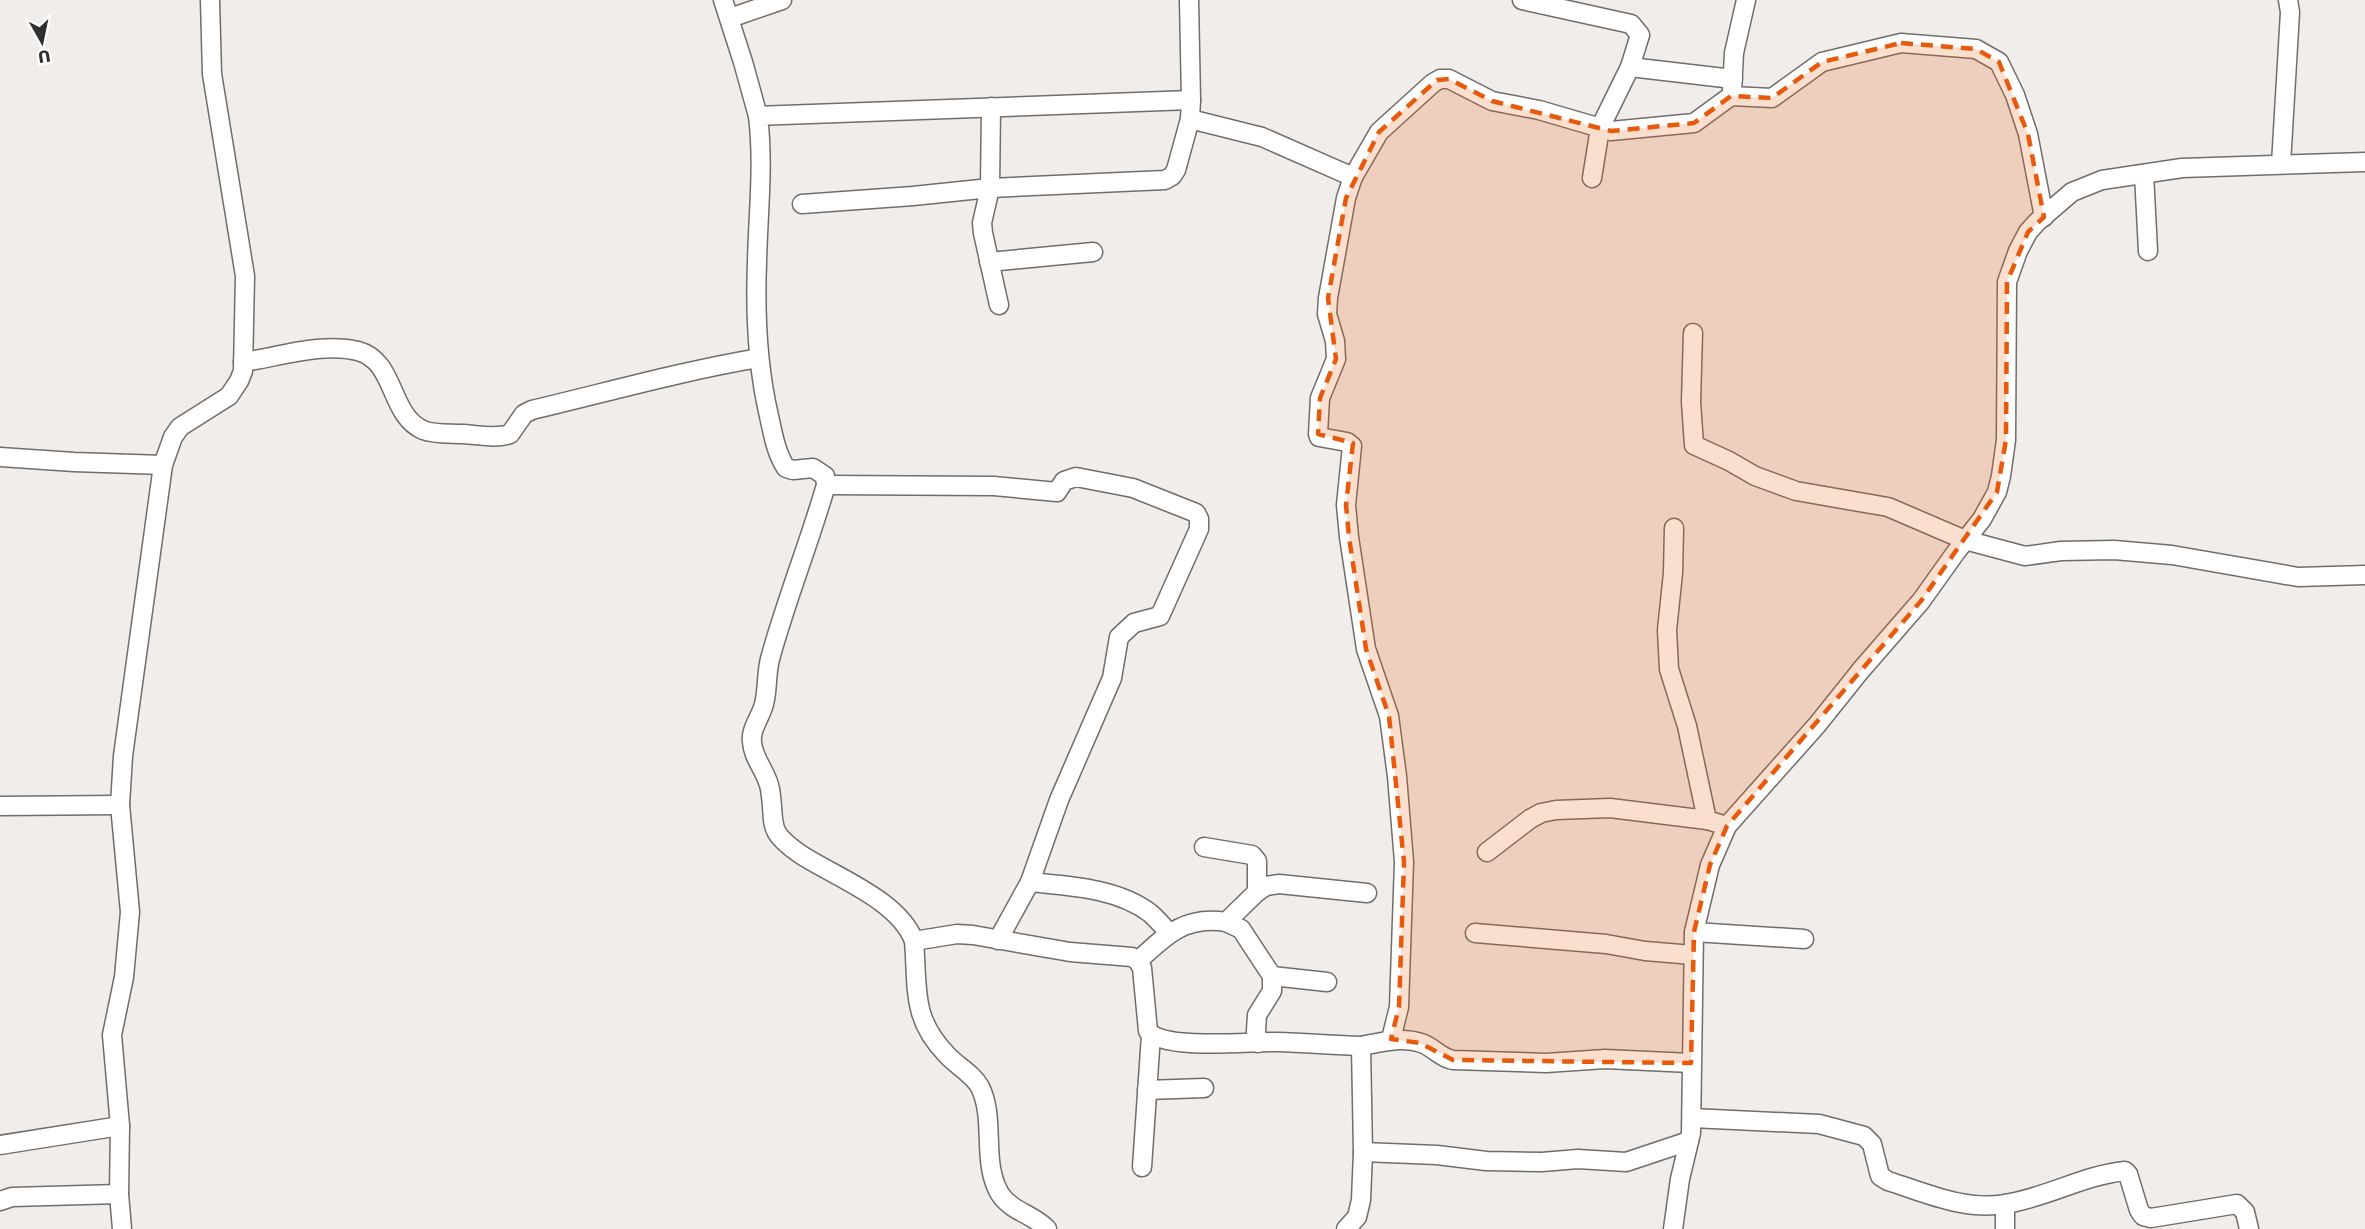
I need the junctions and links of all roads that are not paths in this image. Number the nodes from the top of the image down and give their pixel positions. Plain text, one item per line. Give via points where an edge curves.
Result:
1 (210, 0) edge
2 (723, 0) edge
3 (783, 0) edge
4 (1189, 0) edge
5 (1522, 0) edge
6 (1746, 0) edge
7 (2288, 0) edge
8 (730, 18) junction
9 (1630, 67) junction
10 (1732, 88) junction
11 (1191, 100) junction
12 (991, 107) junction
13 (758, 116) junction
14 (1190, 119) junction
15 (1600, 128) junction
16 (2365, 162) edge
17 (2282, 164) junction
18 (2144, 174) junction
19 (1353, 177) junction
20 (1592, 178) dead end
21 (990, 188) junction
22 (802, 204) dead end
23 (2044, 217) junction
24 (2148, 251) dead end
25 (1093, 252) dead end
26 (989, 262) junction
27 (999, 305) dead end
28 (1693, 333) dead end
29 (759, 358) junction
30 (243, 362) junction
31 (0, 457) edge
32 (163, 465) junction
33 (826, 485) junction
34 (1674, 528) dead end
35 (1965, 540) junction
36 (2365, 575) edge
37 (120, 805) junction
38 (0, 806) edge
39 (1707, 820) junction
40 (1727, 826) junction
41 (1204, 847) dead end
42 (1487, 852) dead end
43 (1030, 882) junction
44 (1257, 892) junction
45 (1367, 893) dead end
46 (1226, 922) junction
47 (1694, 932) junction
48 (1169, 933) junction
49 (1475, 933) dead end
50 (1804, 939) dead end
51 (998, 940) junction
52 (914, 941) junction
53 (1693, 955) junction
54 (1138, 961) junction
55 (1272, 976) junction
56 (1327, 982) dead end
57 (1151, 1035) junction
58 (1391, 1039) junction
59 (1258, 1043) junction
60 (1361, 1046) junction
61 (1691, 1063) junction
62 (1204, 1088) dead end
63 (1147, 1090) junction
64 (1692, 1118) junction
65 (120, 1126) junction
66 (1689, 1141) junction
67 (0, 1145) edge
68 (1363, 1152) junction
69 (1142, 1167) dead end
70 (119, 1194) junction
71 (0, 1200) edge
72 (2005, 1204) junction
73 (122, 1229) edge
74 (1047, 1229) edge
75 (1346, 1229) edge
76 (1673, 1229) edge
77 (2005, 1229) edge
78 (2249, 1229) edge

1 - 30 street via 212,74 245,276
2 - 8 street
3 - 8 street
4 - 11 street
5 - 9 street via 1631,24 1640,35
6 - 10 street via 1734,53
7 - 17 street
8 - 13 street
9 - 10 street
9 - 15 street
10 - 15 street via 1694,123 1611,131
10 - 23 street via 1772,98 1822,62 1901,43 1976,49 1999,62 2015,95 2028,134
11 - 12 street
11 - 14 street
12 - 13 street
12 - 21 street
13 - 29 street
14 - 19 street via 1262,137
14 - 21 street via 1176,170 1165,180
15 - 19 street via 1492,101 1449,79 1440,79 1379,132
15 - 20 street
16 - 17 street
17 - 18 street via 2182,168
18 - 23 street via 2102,180 2072,192
18 - 24 street
19 - 58 street via 1328,298 1327,314 1336,359 1320,398 1318,434 1352,446 1346,505 1349,537 1366,649 1389,716 1397,777 1404,878 1400,1007
21 - 22 street
21 - 26 street via 982,223
23 - 35 street via 2028,232 2007,282 2006,440 2001,476 1982,519
25 - 26 street
26 - 27 street
28 - 35 street via 1694,445 1765,480 1796,490 1888,507
29 - 30 street via 675,374 532,410 524,414 510,434 496,436 441,433 415,425 406,416 383,369 358,351 327,349
29 - 33 street via 782,462 793,470 813,468 821,472
30 - 32 street via 239,381 229,396 180,427
31 - 32 street
32 - 37 street via 123,756
33 - 43 street via 994,486 1057,492 1064,481 1076,477 1133,488 1196,513 1199,529 1160,616 1134,623 1119,637 1112,678 1059,800
33 - 52 street via 770,660 762,713 752,733 754,754 767,778 772,824 783,843 873,895 905,926
34 - 39 street via 1667,630 1669,669 1687,726
35 - 36 street via 2025,556 2114,550 2172,555 2298,577
35 - 40 street via 1921,601
37 - 38 street
37 - 65 street via 130,912 112,1035
39 - 40 street
39 - 42 street via 1618,809 1556,810 1530,819
40 - 47 street via 1710,864
41 - 44 street via 1252,855 1257,861
43 - 48 street via 1120,897 1149,912
43 - 51 street
44 - 45 street via 1279,884
44 - 46 street
46 - 48 street via 1194,922
46 - 55 street via 1241,929
47 - 50 street
47 - 53 street
48 - 54 street
49 - 53 street
51 - 52 street via 957,934
51 - 54 street via 1132,957
52 - 74 street via 921,1017 931,1037 981,1089 993,1176 1000,1193 1010,1205
53 - 61 street
54 - 57 street via 1142,968 1146,1024
55 - 56 street
55 - 59 street via 1272,991 1257,1015
57 - 59 street via 1228,1045
57 - 63 street
58 - 60 street
58 - 61 street via 1420,1043 1454,1060
59 - 60 street
60 - 68 street
61 - 64 street
62 - 63 street
63 - 69 street
64 - 66 street
64 - 72 street via 1819,1124 1853,1133 1870,1140 1880,1176 1888,1181 1951,1201
65 - 67 street
65 - 70 street
66 - 68 street via 1626,1162 1486,1161
66 - 76 street
68 - 75 street via 1361,1200 1357,1217
70 - 71 street
70 - 73 street
72 - 77 street
72 - 78 street via 2125,1172 2144,1216 2237,1204 2245,1212

